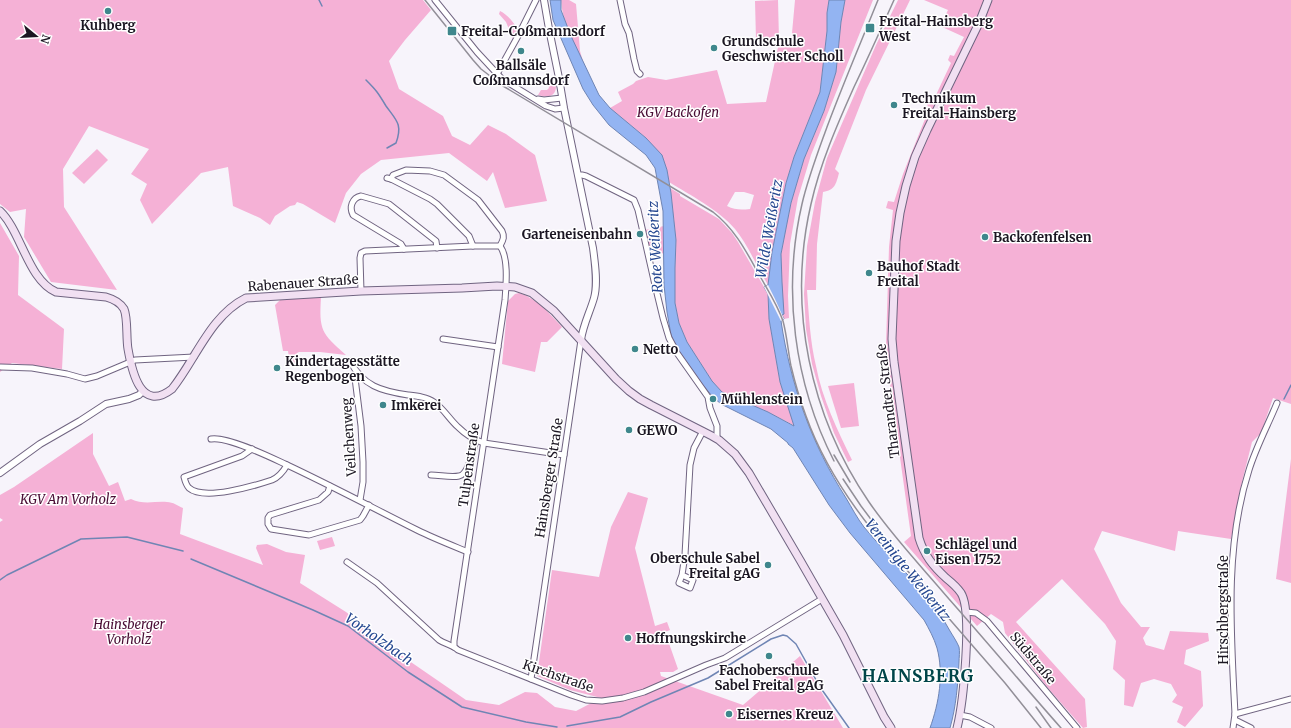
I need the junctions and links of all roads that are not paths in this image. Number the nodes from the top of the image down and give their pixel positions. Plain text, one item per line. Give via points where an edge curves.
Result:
1 (435, 0) edge
2 (536, 0) edge
3 (544, 0) edge
4 (620, 0) edge
5 (986, 1) edge
6 (497, 74) junction
7 (640, 74) dead end
8 (562, 98) junction
9 (535, 99) junction
10 (564, 108) junction
11 (578, 176) junction
12 (0, 211) edge
13 (473, 246) junction
14 (500, 246) junction
15 (437, 248) junction
16 (404, 249) junction
17 (506, 286) junction
18 (361, 291) junction
19 (443, 339) dead end
20 (581, 340) junction
21 (498, 347) junction
22 (194, 357) junction
23 (350, 361) dead end
24 (130, 362) junction
25 (1, 367) dead end
26 (359, 376) junction
27 (142, 392) junction
28 (1277, 403) dead end
29 (703, 431) junction
30 (211, 439) dead end
31 (717, 439) junction
32 (476, 440) junction
33 (484, 443) junction
34 (252, 449) junction
35 (564, 455) junction
36 (287, 465) junction
37 (0, 473) edge
38 (431, 475) dead end
39 (330, 486) junction
40 (360, 500) junction
41 (369, 505) junction
42 (468, 552) junction
43 (347, 562) dead end
44 (682, 575) dead end
45 (822, 599) junction
46 (966, 612) junction
47 (454, 646) junction
48 (531, 679) junction
49 (1291, 699) edge
50 (1235, 714) junction
51 (960, 715) junction
52 (1235, 720) junction
53 (891, 728) edge
54 (957, 728) edge
55 (991, 728) edge
56 (1077, 728) edge
57 (1233, 728) edge
58 (1251, 728) edge

1 - 6 street
2 - 6 street
3 - 8 street
4 - 7 street via 635,65
5 - 46 main road, Tharandter Straße via 979,23 927,130 906,186 896,241 893,306 894,362 919,538 929,561 962,594
6 - 9 street
8 - 9 street
8 - 10 street
9 - 10 street via 555,109
10 - 11 street, Hainsberger Straße
11 - 20 street, Hainsberger Straße via 593,248 595,281 595,296
11 - 31 street via 582,175 634,200 661,312 670,338 677,353 708,397 717,426
12 - 24 main road via 6,217 41,281 49,289 112,298 121,305 125,311
13 - 14 street
13 - 14 street, Tulpenstraße via 469,236 437,204 389,178 406,170 430,171 444,175 478,200 502,231 504,239
13 - 15 street
14 - 17 street, Tulpenstraße via 504,255
15 - 16 street
15 - 16 street via 436,241 389,204 357,197 351,206 353,215 401,244
16 - 18 street via 365,251 361,254
17 - 18 main road, Rabenauer Straße
17 - 20 main road, Rabenauer Straße via 532,293 554,311
17 - 21 street, Tulpenstraße
18 - 22 main road, Rabenauer Straße via 246,298 226,312
19 - 21 street
20 - 29 main road, Rabenauer Straße via 616,379 640,399
20 - 35 street, Hainsberger Straße
21 - 33 street, Tulpenstraße
22 - 24 street
22 - 27 main road, Rabenauer Straße via 175,384 162,396
23 - 26 street
24 - 25 street via 85,379 32,368
24 - 27 main road
26 - 32 street via 381,390 417,396 434,402 458,427
26 - 40 street, Veilchenweg via 356,375 355,378 364,462
27 - 37 street via 129,399 106,404 40,444
28 - 50 street, Hirschbergstraße via 1249,470 1237,519 1231,585
29 - 31 main road, Rabenauer Straße
29 - 44 street via 694,448 689,471
30 - 34 street
31 - 45 main road, Rabenauer Straße via 735,454 749,473
32 - 33 street
32 - 38 street via 464,474
33 - 35 street
33 - 42 street, Tulpenstraße
34 - 36 street
34 - 36 street via 242,456 184,477 186,484 196,492 225,493 278,478
35 - 48 street, Hainsberger Straße
36 - 39 street
39 - 40 street
39 - 41 street via 328,492 319,500 270,514 268,524 278,531 309,535 360,520
40 - 41 street
41 - 42 street via 418,531
42 - 47 street, Tulpenstraße
43 - 47 street, Kirchstraße via 377,583 439,640
45 - 48 street, Kirchstraße via 735,653 644,692 623,698 586,700
45 - 53 main road, Rabenauer Straße
46 - 51 main road, Tharandter Straße
46 - 56 street, Südstraße via 976,613 987,621
47 - 48 street, Kirchstraße via 458,650
49 - 50 street
50 - 52 street, Hirschbergstraße
51 - 54 main road, Tharandter Straße
51 - 55 street via 970,717
52 - 57 street, Hirschbergstraße
52 - 58 street

